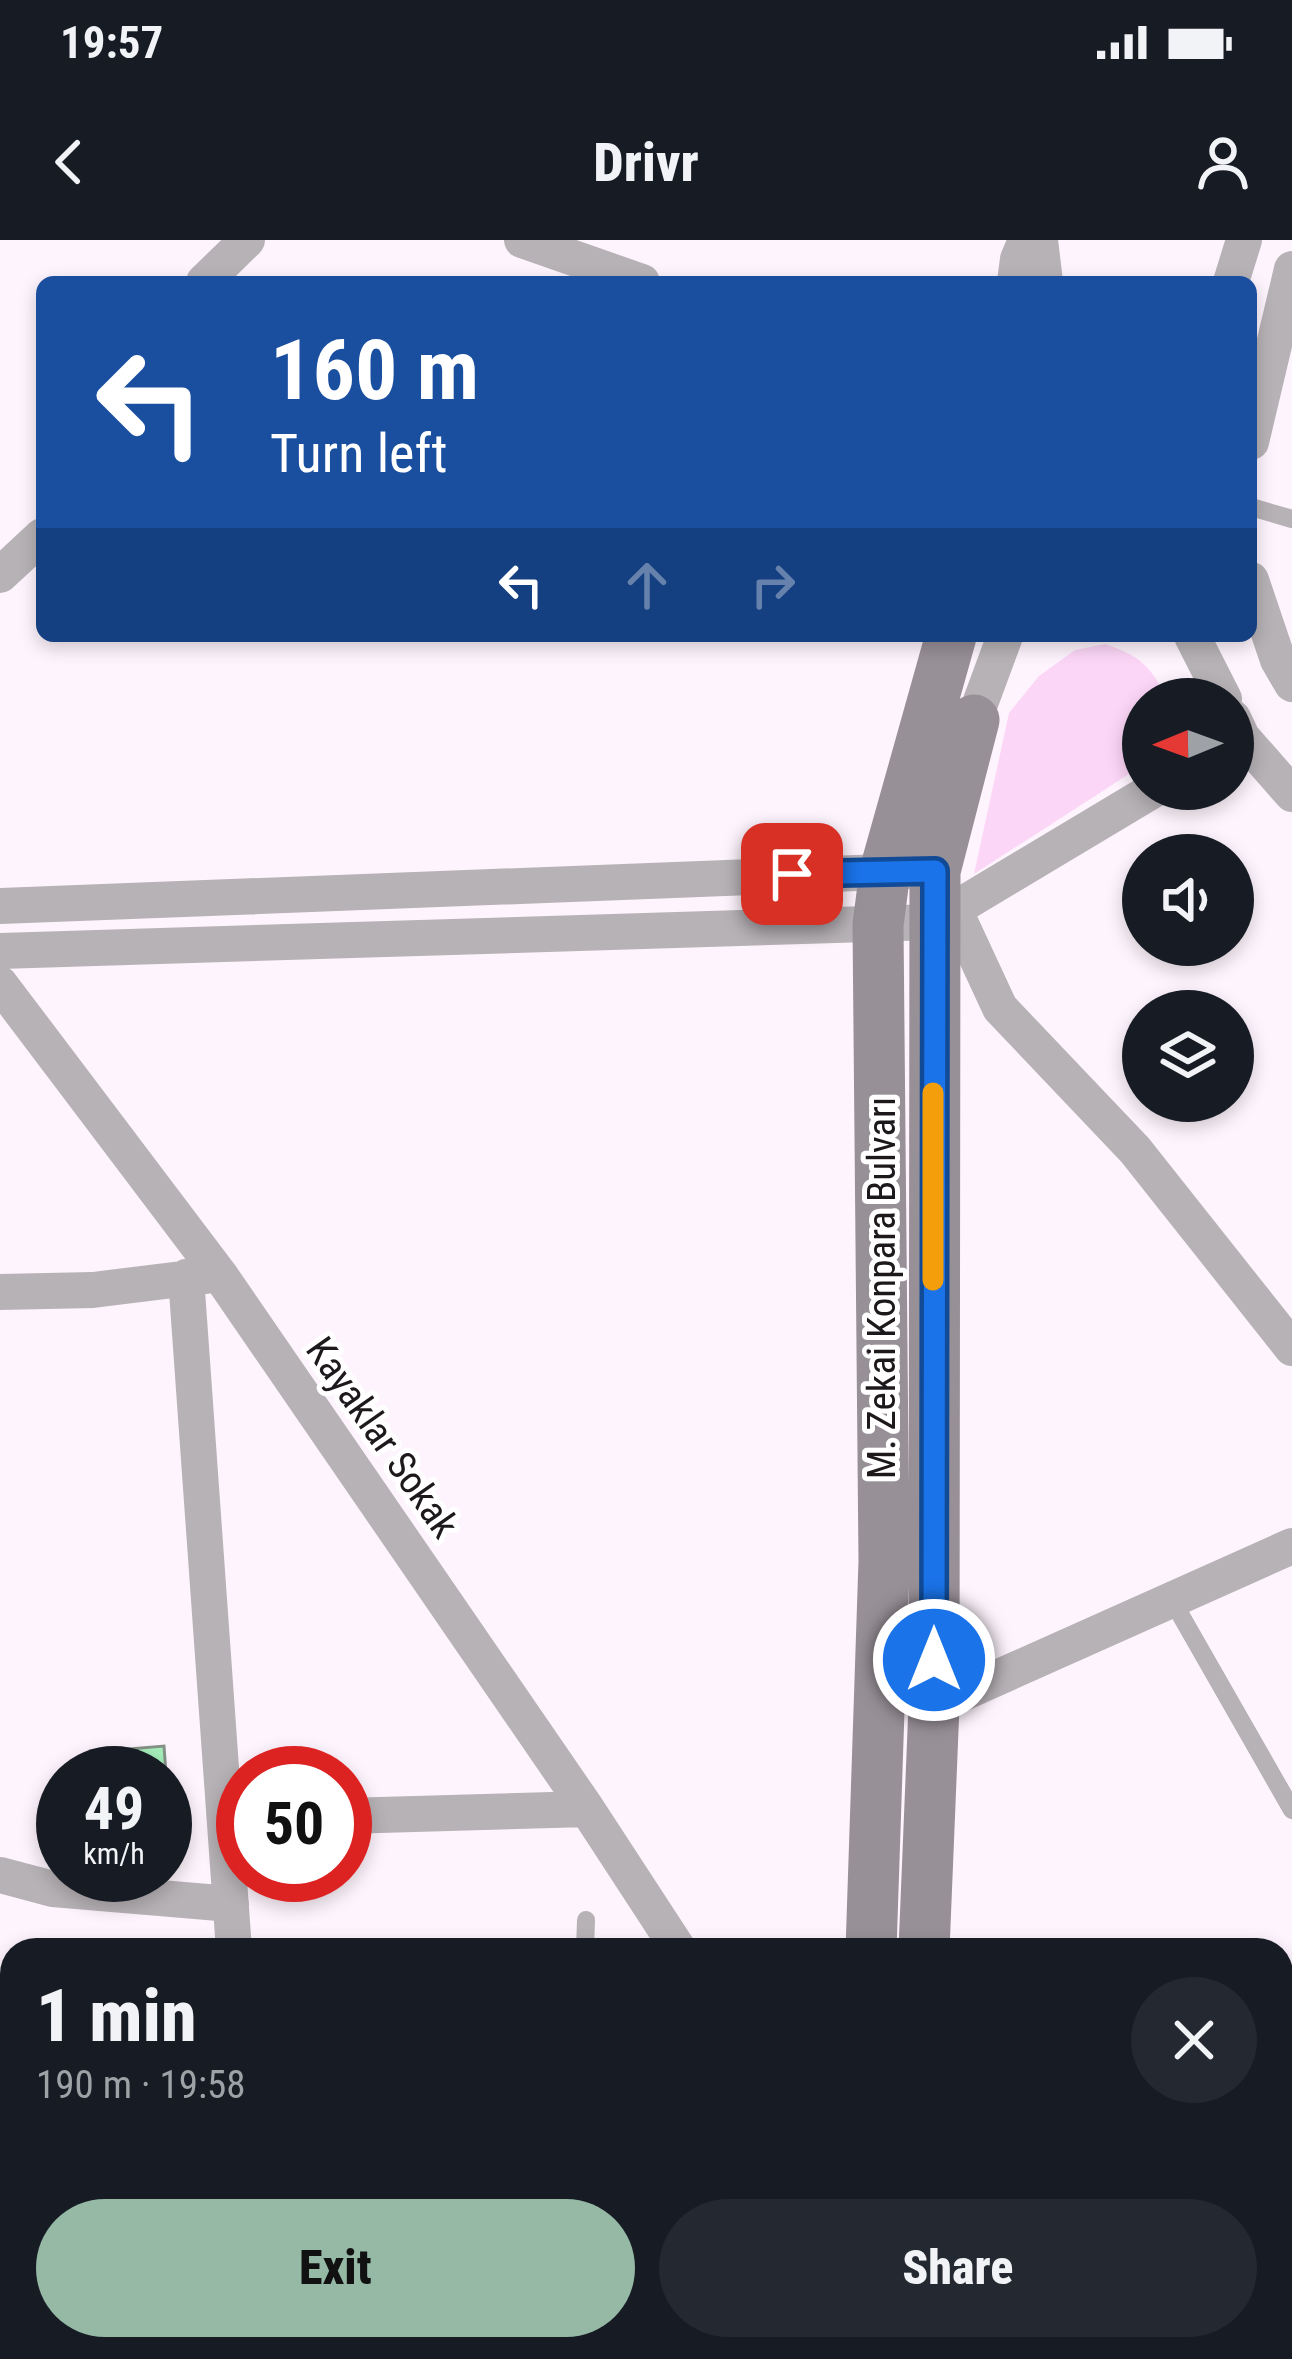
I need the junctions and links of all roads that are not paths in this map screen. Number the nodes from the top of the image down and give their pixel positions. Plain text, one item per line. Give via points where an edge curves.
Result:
1 (247, 240) edge
2 (522, 240) edge
3 (1026, 240) edge
4 (1040, 240) edge
5 (1244, 240) edge
6 (210, 276) edge
7 (625, 276) edge
8 (1016, 276) edge
9 (1044, 276) edge
10 (1233, 276) edge
11 (1291, 280) edge
12 (1257, 418) edge
13 (1257, 509) edge
14 (1292, 519) edge
15 (36, 542) edge
16 (0, 575) edge
17 (1257, 593) edge
18 (950, 642) edge
19 (1003, 642) edge
20 (1195, 642) edge
21 (1287, 660) edge
22 (1213, 678) edge
23 (974, 720) joint
24 (1254, 752) edge
25 (1292, 794) edge
26 (1122, 804) edge
27 (927, 893) junction
28 (0, 906) edge
29 (878, 925) junction
30 (0, 951) edge
31 (0, 984) edge
32 (203, 1276) junction
33 (0, 1292) edge
34 (1292, 1348) edge
35 (1292, 1546) edge
36 (1172, 1600) junction
37 (934, 1706) junction
38 (229, 1746) edge
39 (587, 1809) junction
40 (1292, 1810) edge
41 (372, 1815) edge
42 (0, 1875) edge
43 (231, 1904) joint
44 (586, 1920) dead end
45 (233, 1938) edge
46 (585, 1938) edge
47 (672, 1938) edge
48 (871, 1938) edge
49 (925, 1938) edge

1 - 6 street
2 - 7 street
3 - 8 street
4 - 9 street
5 - 10 street
11 - 12 street
13 - 14 lane
15 - 16 street
17 - 21 street
18 - 27 main road, M. Zekai Konpara Bulvarı
19 - 23 street
20 - 22 street
23 - 27 main road, M. Zekai Konpara Bulvarı
24 - 25 street
26 - 27 street
27 - 28 street
27 - 29 main road, M. Zekai Konpara Bulvarı
27 - 34 street via 1000,1008 1136,1150
27 - 37 main road, M. Zekai Konpara Bulvarı
29 - 30 street
29 - 48 main road, M. Zekai Konpara Bulvarı via 884,1561
31 - 32 street, Kayaklar Sokak
32 - 33 street
32 - 38 street
32 - 39 street, Kayaklar Sokak
35 - 36 street
36 - 37 street
36 - 40 lane
37 - 49 main road, M. Zekai Konpara Bulvarı
39 - 41 street
39 - 47 street, Kayaklar Sokak
42 - 43 street via 53,1889
43 - 45 street
44 - 46 lane

